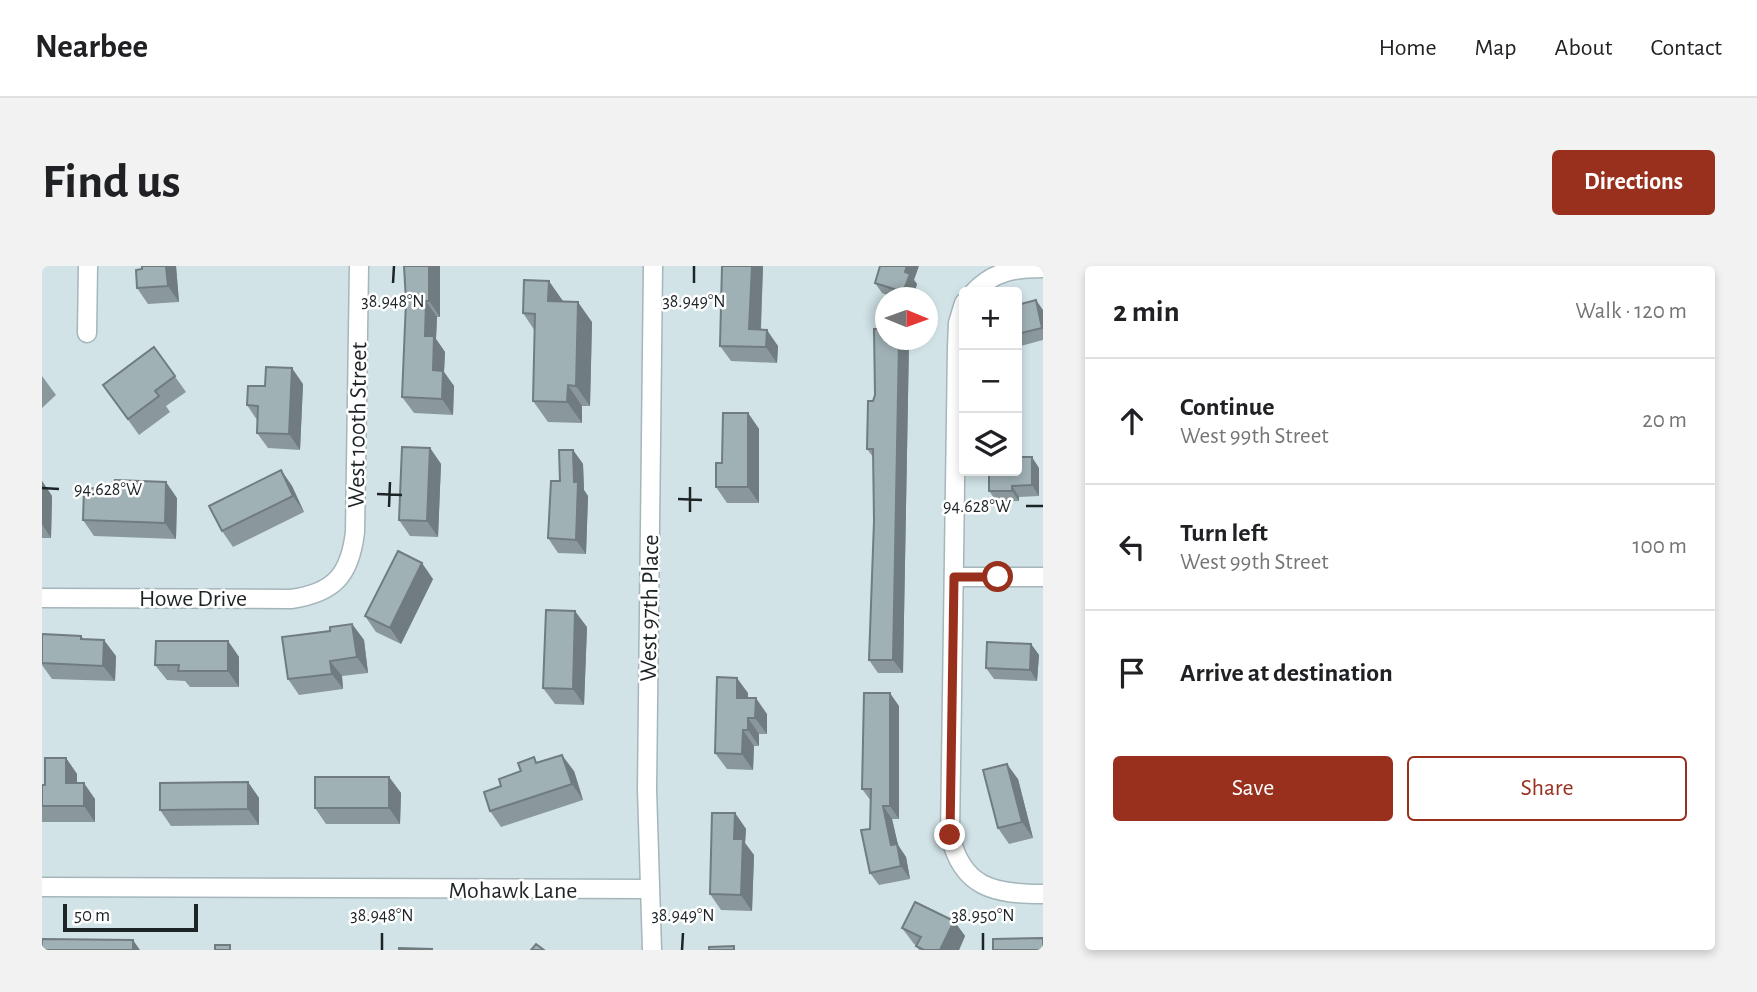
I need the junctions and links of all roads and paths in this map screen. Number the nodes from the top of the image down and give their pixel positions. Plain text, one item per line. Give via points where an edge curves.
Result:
1 (88, 266) edge
2 (359, 266) edge
3 (653, 266) edge
4 (1043, 268) edge
5 (979, 287) edge
6 (959, 320) edge
7 (87, 333) dead end
8 (954, 577) junction
9 (1043, 577) edge
10 (338, 580) joint
11 (42, 598) edge
12 (42, 887) edge
13 (648, 889) junction
14 (1043, 894) edge
15 (652, 950) edge

1 - 7 street
2 - 10 street, West 100th Street via 355,532 352,555
3 - 13 street, West 97th Place
4 - 5 street via 1017,268 988,277
6 - 8 street
8 - 9 street
8 - 14 street via 950,835 955,858 973,880 998,892
10 - 11 street, Howe Drive via 317,595 291,599
12 - 13 street, Mohawk Lane
13 - 15 street, West 97th Place

